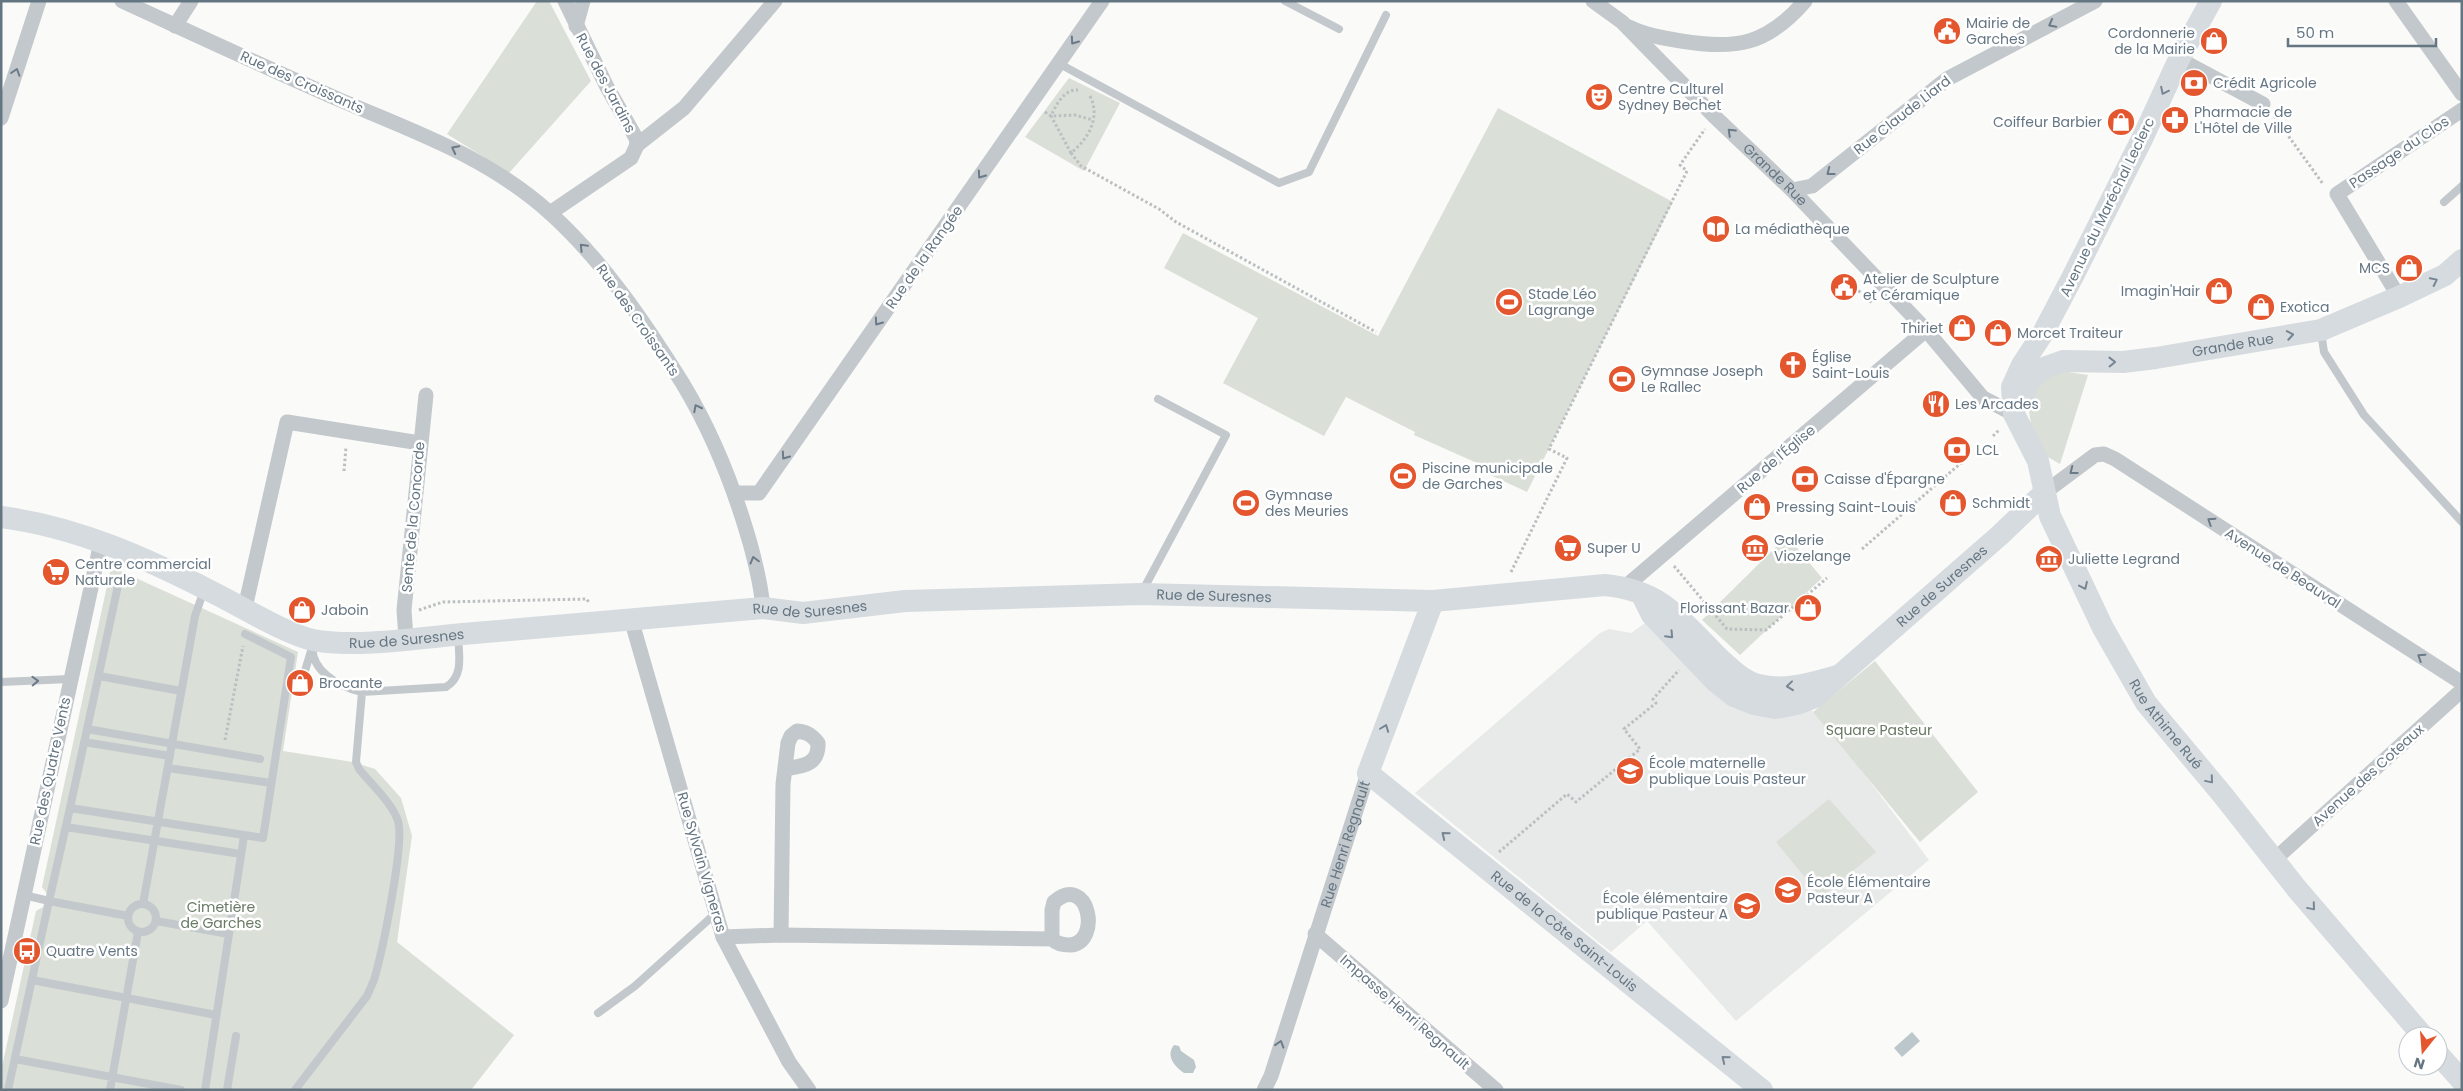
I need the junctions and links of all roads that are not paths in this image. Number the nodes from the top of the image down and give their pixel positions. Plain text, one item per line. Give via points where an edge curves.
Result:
1 (40, 1) edge
2 (122, 1) edge
3 (191, 1) edge
4 (565, 1) edge
5 (583, 1) edge
6 (776, 1) edge
7 (1102, 1) edge
8 (1285, 1) edge
9 (1593, 1) edge
10 (1805, 1) edge
11 (2095, 1) edge
12 (2211, 1) edge
13 (2396, 1) edge
14 (1386, 15) dead end
15 (1622, 22) junction
16 (175, 26) junction
17 (576, 26) junction
18 (1339, 29) dead end
19 (2179, 59) junction
20 (1058, 63) junction
21 (2462, 94) edge
22 (2263, 104) road end
23 (2462, 110) edge
24 (1, 118) edge
25 (637, 145) junction
26 (2462, 186) edge
27 (1792, 190) junction
28 (2444, 202) dead end
29 (550, 213) junction
30 (2462, 260) edge
31 (2399, 298) junction
32 (1926, 330) junction
33 (2321, 330) junction
34 (2043, 333) junction
35 (2063, 361) junction
36 (426, 395) dead end
37 (1158, 399) dead end
38 (2014, 414) junction
39 (420, 443) junction
40 (736, 493) junction
41 (2044, 493) junction
42 (1, 517) edge
43 (2462, 522) edge
44 (101, 542) junction
45 (119, 581) dead end
46 (205, 588) junction
47 (1633, 591) junction
48 (1142, 594) junction
49 (247, 598) dead end
50 (1434, 601) junction
51 (763, 608) junction
52 (631, 619) junction
53 (245, 634) road end
54 (458, 634) junction
55 (406, 638) junction
56 (312, 645) junction
57 (304, 674) dead end
58 (99, 676) junction
59 (70, 679) junction
60 (1, 682) edge
61 (2462, 683) edge
62 (2462, 690) edge
63 (181, 691) junction
64 (362, 692) junction
65 (87, 729) junction
66 (84, 742) junction
67 (172, 745) junction
68 (170, 756) junction
69 (260, 759) dead end
70 (168, 768) junction
71 (785, 770) dead end
72 (1368, 773) junction
73 (271, 784) junction
74 (70, 808) junction
75 (158, 822) junction
76 (66, 827) junction
77 (244, 836) junction
78 (155, 841) junction
79 (242, 854) junction
80 (2274, 860) junction
81 (24, 895) junction
82 (49, 901) junction
83 (143, 904) junction
84 (716, 913) junction
85 (128, 916) junction
86 (156, 921) junction
87 (138, 932) junction
88 (229, 934) junction
89 (1315, 934) junction
90 (781, 935) junction
91 (723, 937) junction
92 (1052, 939) dead end
93 (32, 980) junction
94 (126, 998) junction
95 (1, 1001) edge
96 (598, 1013) dead end
97 (216, 1015) junction
98 (2415, 1026) edge
99 (236, 1036) dead end
100 (15, 1059) junction
101 (2448, 1065) edge
102 (112, 1077) junction
103 (2462, 1081) edge
104 (8, 1090) edge
105 (110, 1090) edge
106 (181, 1090) edge
107 (204, 1090) edge
108 (227, 1090) edge
109 (295, 1090) edge
110 (809, 1090) edge
111 (1264, 1090) edge
112 (1496, 1090) edge
113 (1762, 1090) edge

24 -> 1 street
2 - 16 street, Rue des Croissants
3 - 16 street
4 - 17 street, Rue des Jardins
5 - 17 street
6 - 25 street via 684,108
7 -> 20 street, Rue de la Rangée
8 - 18 lane
9 - 15 street, Grande Rue
10 - 15 street via 1772,32 1731,45 1705,45 1655,36
11 -> 27 street, Rue Claude Liard via 1947,79 1812,186
12 - 19 street, Avenue du Maréchal Leclerc
13 - 21 street
14 - 20 lane via 1309,172 1279,183
27 -> 15 street, Grande Rue
29 -> 16 street, Rue des Croissants via 472,158 438,140
17 - 25 street, Rue des Jardins
19 - 22 street
19 -> 34 street, Avenue du Maréchal Leclerc
20 -> 40 street, Rue de la Rangée via 759,493
23 - 31 street, Passage du Clos via 2337,194
25 - 29 street, Rue des Jardins via 631,158
26 - 28 lane
27 - 32 street, Grande Rue
40 -> 29 street, Rue des Croissants via 711,436 677,375 608,275
31 -> 30 street, Grande Rue via 2445,275
31 - 33 street, Grande Rue
32 - 38 street, Grande Rue via 1983,398
32 - 47 street, Rue de l'Église via 1664,554
35 -> 33 street, Grande Rue via 2122,362 2156,358
33 - 43 lane via 2324,352 2364,415
34 - 35 street
34 - 38 street, Avenue du Maréchal Leclerc via 2012,387
35 - 38 street, Grande Rue via 2046,367 2030,380
36 - 39 street, Sente de la Concorde
37 - 48 lane via 1226,435
38 - 41 street, Rue Athime Rué via 2038,461
39 - 49 street via 287,422
39 - 55 street, Sente de la Concorde via 404,610
51 -> 40 street, Rue des Croissants via 762,587
41 - 47 street, Rue de Suresnes via 1837,676 1806,684 1740,688 1662,604
61 -> 41 street, Avenue de Beauval via 2104,454 2095,454
41 -> 80 street, Rue Athime Rué via 2050,516 2104,628 2146,702
42 - 44 street, Rue de Suresnes
44 - 46 street, Rue de Suresnes
44 - 59 street, Rue des Quatre Vents
45 - 58 lane
46 - 56 street, Rue de Suresnes via 297,634
46 - 63 lane via 195,616
47 - 50 street, Rue de Suresnes via 1605,585
48 - 50 street, Rue de Suresnes
48 - 51 street, Rue de Suresnes via 905,601 804,612
72 -> 50 street, Rue Henri Regnault
51 - 52 street, Rue de Suresnes
52 - 54 street, Rue de Suresnes
52 - 84 street, Rue Sylvain Vigneras
53 - 73 lane via 291,657
54 - 55 street, Rue de Suresnes
54 - 64 lane via 458,673 446,687
55 - 56 street, Rue de Suresnes
56 - 57 lane
56 - 64 lane via 314,658 323,673 352,690
58 - 63 lane
58 - 65 lane
60 -> 59 lane
59 - 81 street, Rue des Quatre Vents
62 - 80 street, Avenue des Coteaux
63 - 67 lane
64 - 109 lane via 356,762 398,820 396,864 374,980 367,996
65 - 66 lane
65 - 67 lane
66 - 68 lane
66 - 74 lane
67 - 68 lane
67 - 69 lane
68 - 70 lane
70 - 73 lane
70 - 75 lane
71 - 90 street
72 - 89 street, Rue Henri Regnault
113 -> 72 street, Rue de la Côte Saint-Louis
73 - 77 lane via 263,838
74 - 75 lane
74 - 76 lane
75 - 77 lane
75 - 78 lane
76 - 78 lane
76 - 82 lane
77 - 79 lane
78 - 79 lane
78 - 83 lane
79 - 88 lane
80 -> 98 street, Rue Athime Rué
81 - 82 lane
81 - 95 street, Rue des Quatre Vents
82 - 85 lane
82 - 93 lane
83 - 85 lane via 131,908
83 - 86 lane via 153,910
84 - 91 street, Rue Sylvain Vigneras
84 - 96 lane via 635,986
85 - 87 lane via 129,925
86 - 87 lane via 149,930
86 - 88 lane
87 - 94 lane
88 - 97 lane
111 -> 89 street, Rue Henri Regnault
89 - 112 street, Impasse Henri Regnault
90 - 91 street
90 - 92 street
91 - 110 street, Rue Sylvain Vigneras via 789,1062
93 - 94 lane
93 - 100 lane
94 - 97 lane
94 - 102 lane
97 - 107 lane
99 - 108 lane
100 - 102 lane
100 - 104 lane
101 - 103 street
102 - 105 lane
102 - 106 lane

